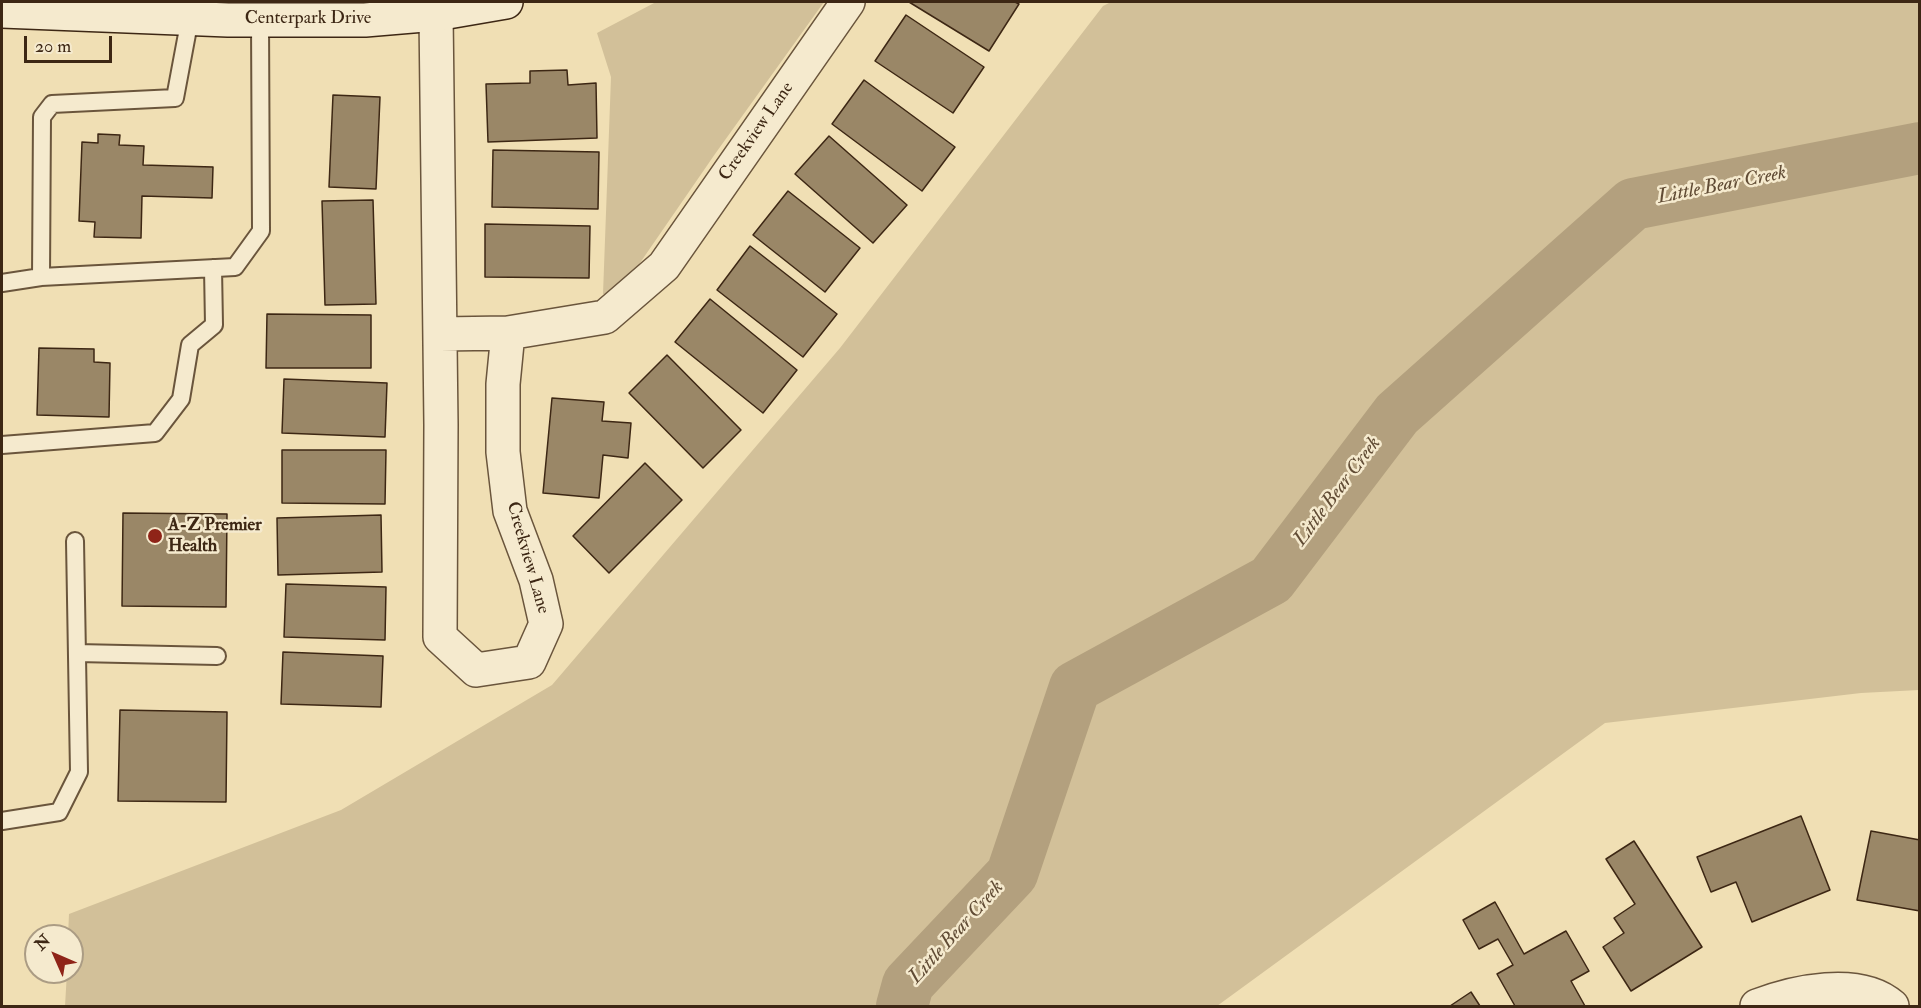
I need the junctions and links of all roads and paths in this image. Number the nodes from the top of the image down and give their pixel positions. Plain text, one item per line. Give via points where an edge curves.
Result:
1 (506, 2) edge
2 (848, 2) edge
3 (2, 10) edge
4 (190, 10) edge
5 (365, 11) edge
6 (436, 14) junction
7 (260, 20) junction
8 (213, 268) junction
9 (40, 277) junction
10 (2, 283) edge
11 (508, 333) junction
12 (440, 334) junction
13 (2, 445) edge
14 (75, 541) dead end
15 (77, 653) junction
16 (217, 656) dead end
17 (2, 821) edge
18 (1756, 1006) edge
19 (1892, 1006) edge

1 - 6 street, Centerpark Drive
2 - 11 street, Creekview Lane via 664,266 605,317
3 - 4 street, Centerpark Drive
4 - 7 street, Centerpark Drive
4 - 9 lane via 175,98 52,104 42,117
5 - 6 street, Centerpark Drive
5 - 7 street, Centerpark Drive
6 - 12 street, Creekview Lane
7 - 8 lane via 261,231 234,267
8 - 9 lane
8 - 13 lane via 214,325 190,345 181,399 155,433
9 - 10 lane
11 - 12 street, Creekview Lane
11 - 12 street, Creekview Lane via 502,452 510,511 536,580 546,624 529,663 476,670 440,637
14 - 15 lane
15 - 16 lane
15 - 17 lane via 79,772 59,812
18 - 19 street via 1811,990 1863,991

